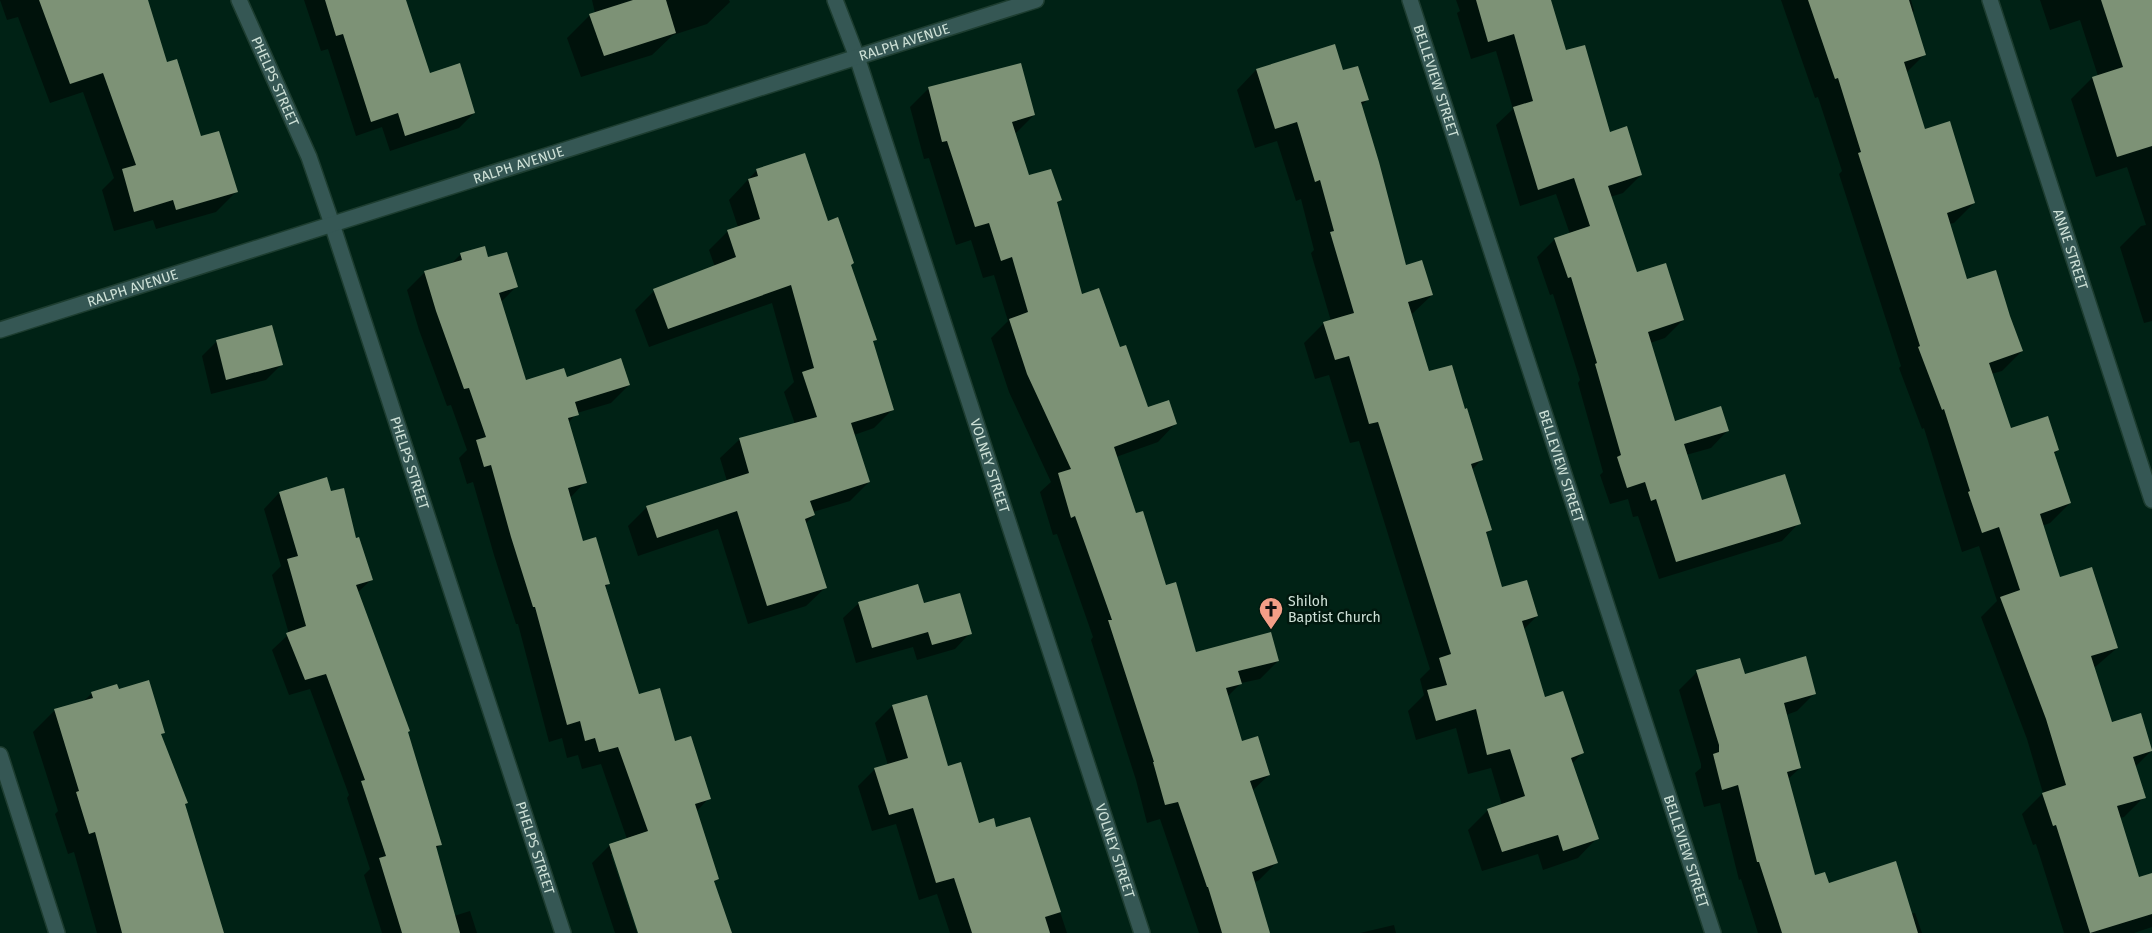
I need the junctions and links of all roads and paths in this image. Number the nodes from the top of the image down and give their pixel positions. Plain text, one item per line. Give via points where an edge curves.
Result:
1 (239, 0) edge
2 (835, 0) edge
3 (1036, 0) edge
4 (1410, 0) edge
5 (1990, 0) edge
6 (857, 57) junction
7 (332, 224) junction
8 (0, 330) edge
9 (2152, 500) edge
10 (0, 755) edge
11 (57, 933) edge
12 (563, 933) edge
13 (1142, 933) edge
14 (1713, 933) edge

1 - 7 street, PHELPS STREET via 309,157
2 - 6 street, VOLNEY STREET
3 - 6 street, RALPH AVENUE
4 - 14 street, BELLEVIEW STREET
5 - 9 street, ANNE STREET
6 - 7 street, RALPH AVENUE
6 - 13 street, VOLNEY STREET
7 - 8 street, RALPH AVENUE
7 - 12 street, PHELPS STREET
10 - 11 street

